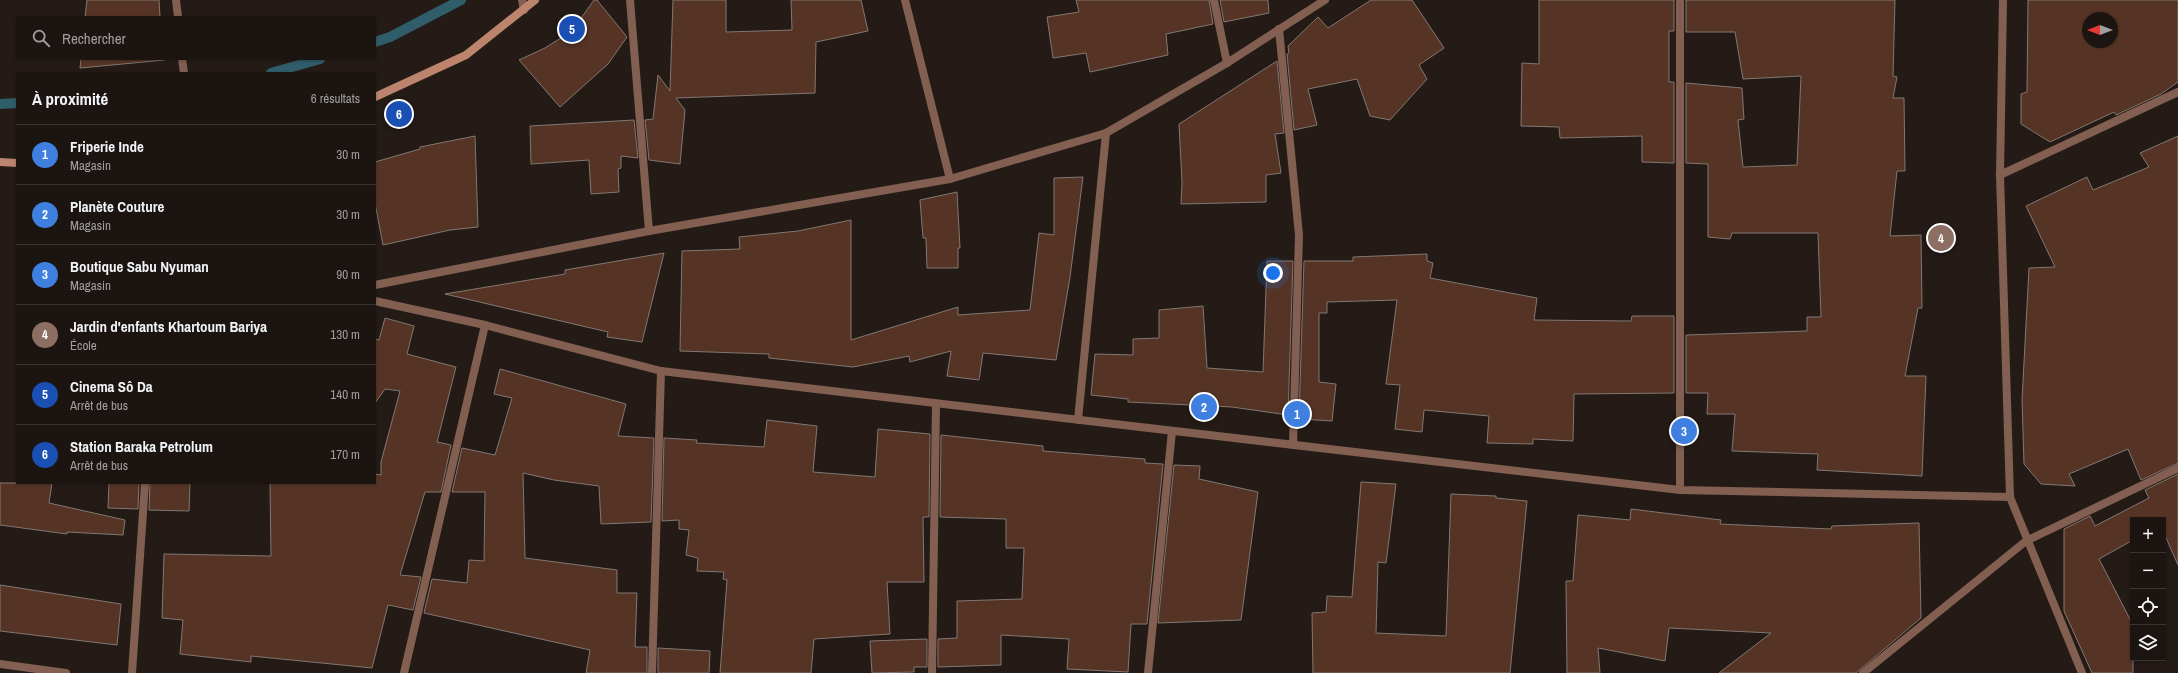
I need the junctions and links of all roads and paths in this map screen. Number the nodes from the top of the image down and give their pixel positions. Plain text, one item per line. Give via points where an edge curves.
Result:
1 (176, 0) edge
2 (522, 0) edge
3 (535, 0) edge
4 (630, 0) edge
5 (905, 0) edge
6 (1214, 0) edge
7 (1325, 0) edge
8 (1680, 0) edge
9 (2003, 0) edge
10 (524, 10) junction
11 (178, 16) edge
12 (1279, 29) junction
13 (182, 60) edge
14 (1227, 63) junction
15 (184, 72) edge
16 (2178, 92) edge
17 (376, 97) edge
18 (1106, 133) junction
19 (0, 162) edge
20 (16, 163) edge
21 (2000, 175) junction
22 (950, 179) junction
23 (649, 231) junction
24 (376, 285) edge
25 (376, 301) edge
26 (485, 325) junction
27 (661, 371) junction
28 (936, 404) junction
29 (1078, 420) junction
30 (1172, 431) junction
31 (1293, 445) junction
32 (2178, 468) edge
33 (144, 484) edge
34 (1680, 490) junction
35 (2010, 496) junction
36 (2026, 541) junction
37 (0, 664) edge
38 (25, 671) edge
39 (66, 673) edge
40 (132, 673) edge
41 (404, 673) edge
42 (652, 673) edge
43 (932, 673) edge
44 (1148, 673) edge
45 (1863, 673) edge
46 (2082, 673) edge

1 - 11 street
2 - 10 street
3 - 10 main road
4 - 23 street
5 - 22 street
6 - 14 street
7 - 12 street
8 - 34 street
9 - 21 street
10 - 17 main road via 466,55
12 - 14 street
12 - 31 street via 1299,235
13 - 15 street
14 - 18 street
16 - 21 street
18 - 22 street
18 - 29 street
19 - 20 main road
21 - 35 street
22 - 23 street
23 - 24 street
25 - 26 street
26 - 27 street
26 - 41 street
27 - 28 street
27 - 42 street
28 - 29 street
28 - 43 street
29 - 30 street
30 - 31 street
30 - 44 street
31 - 34 street
32 - 36 street
33 - 40 street
34 - 35 street
35 - 36 street
36 - 45 street
36 - 46 street
37 - 38 street
38 - 39 street

